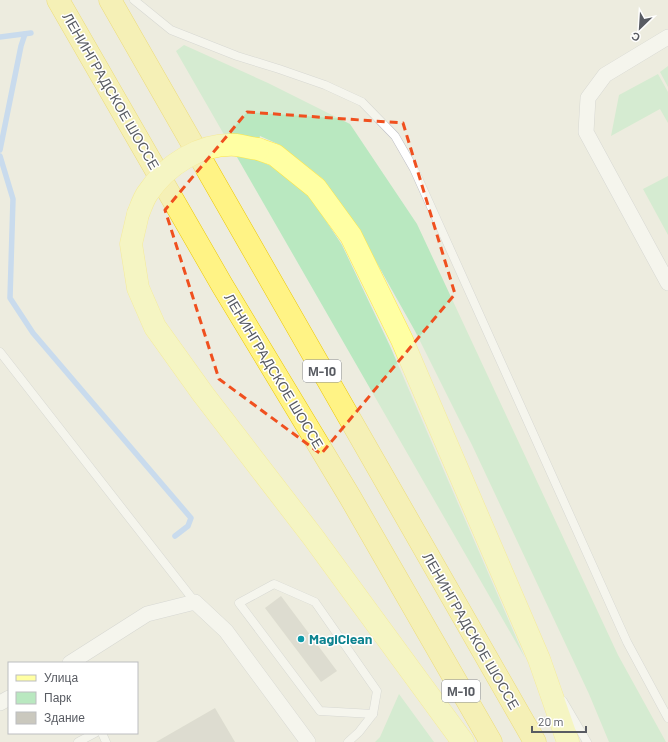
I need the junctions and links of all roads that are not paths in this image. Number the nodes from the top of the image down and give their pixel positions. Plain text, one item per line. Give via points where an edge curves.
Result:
1 (58, 0) edge
2 (110, 0) edge
3 (134, 0) edge
4 (668, 37) edge
5 (668, 283) edge
6 (0, 352) edge
7 (196, 602) junction
8 (539, 659) junction
9 (72, 662) edge
10 (373, 714) junction
11 (668, 718) edge
12 (93, 734) edge
13 (78, 742) edge
14 (308, 742) edge
15 (348, 742) edge
16 (463, 742) edge
17 (491, 742) edge
18 (535, 742) edge
19 (568, 742) edge
20 (587, 742) edge

1 - 17 highway, ЛЕНИНГРАДСКОЕ ШОССЕ / М-10
2 - 18 highway, ЛЕНИНГРАДСКОЕ ШОССЕ / М-10
3 - 11 lane via 171,30 237,56 325,85 362,102 395,136 414,169 627,642
4 - 5 street via 606,75 588,98 586,132
6 - 7 lane
7 - 9 street via 147,614
7 - 14 street via 226,631
8 - 16 main road, М-10, bridge via 402,340 351,236 316,188 275,155 236,145 211,147 186,157 161,175 146,195 138,214 131,244 138,288 155,327
8 - 19 main road, М-10
8 - 20 lane
10 - 10 lane via 377,691 315,602 274,584 239,603 320,711
10 - 15 lane
12 - 13 lane

